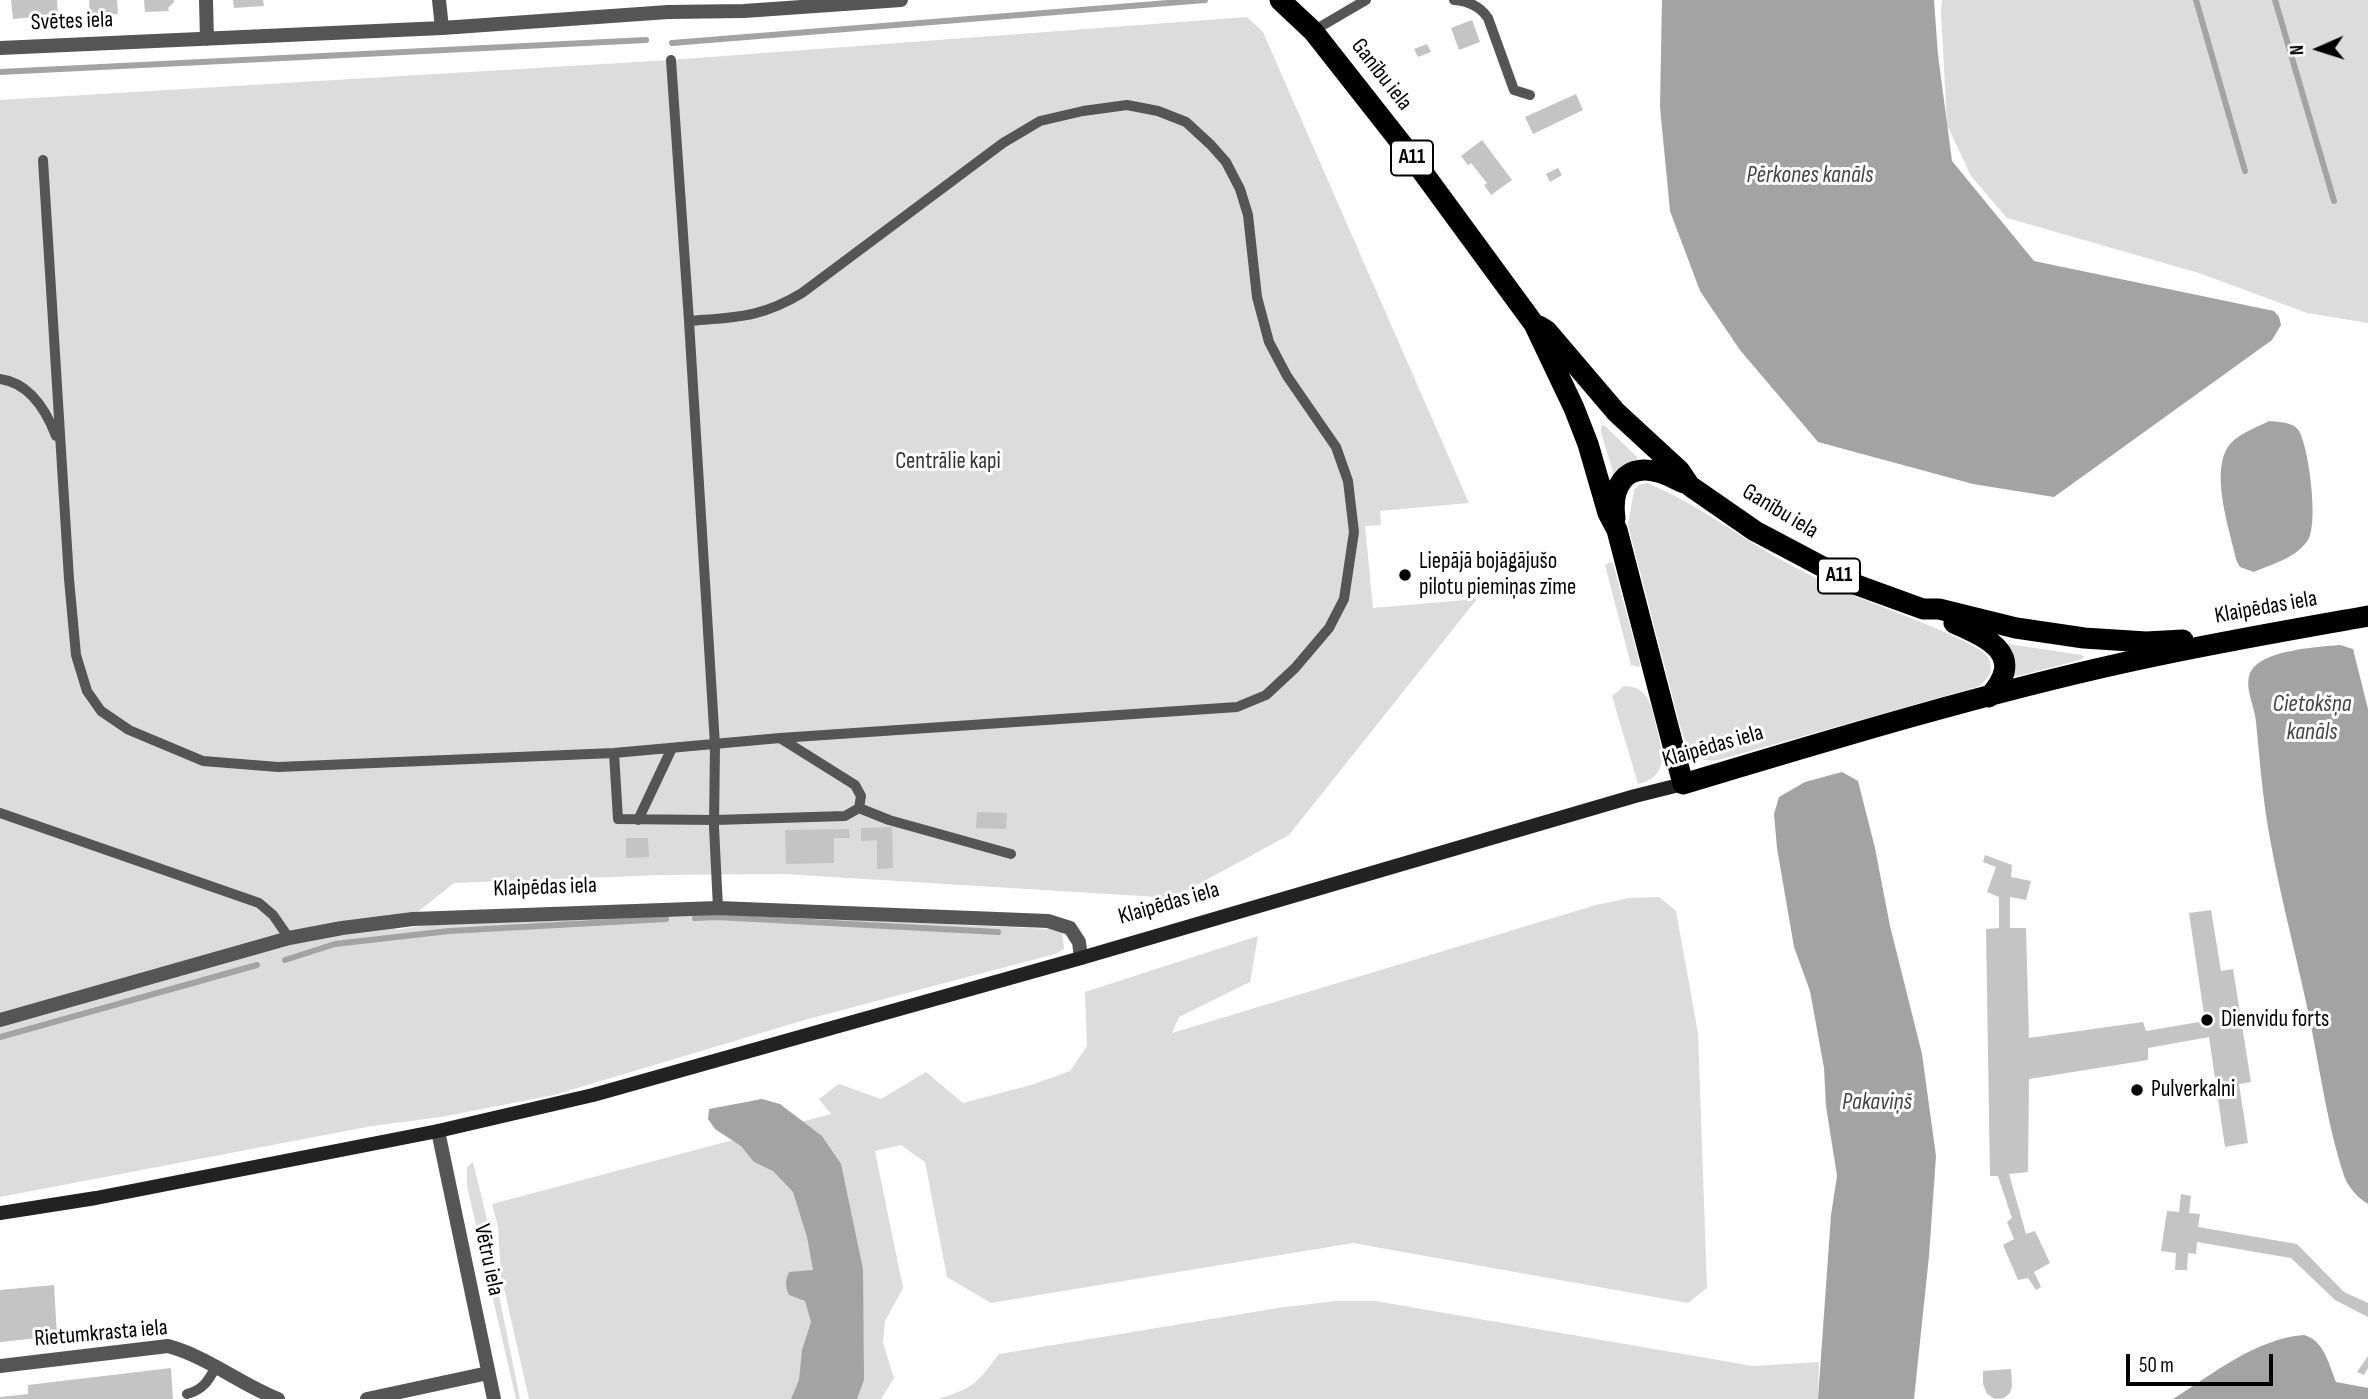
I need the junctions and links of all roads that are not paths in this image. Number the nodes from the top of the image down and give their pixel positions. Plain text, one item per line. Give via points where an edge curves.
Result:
1 (206, 0) edge
2 (439, 0) edge
3 (612, 0) edge
4 (901, 0) edge
5 (1280, 0) edge
6 (1366, 0) edge
7 (1454, 0) edge
8 (613, 16) junction
9 (442, 28) junction
10 (1313, 31) junction
11 (207, 39) junction
12 (0, 48) edge
13 (670, 60) dead end
14 (1530, 94) dead end
15 (43, 160) dead end
16 (690, 321) junction
17 (1534, 324) junction
18 (0, 379) edge
19 (61, 448) junction
20 (1690, 486) junction
21 (1617, 530) junction
22 (1923, 609) junction
23 (2368, 616) edge
24 (2230, 640) junction
25 (1989, 697) junction
26 (780, 738) junction
27 (715, 746) junction
28 (672, 748) junction
29 (614, 753) junction
30 (1683, 784) junction
31 (859, 808) junction
32 (0, 813) edge
33 (638, 820) junction
34 (715, 820) junction
35 (1011, 854) dead end
36 (718, 908) junction
37 (289, 938) junction
38 (1081, 958) junction
39 (0, 1020) edge
40 (438, 1131) junction
41 (0, 1213) edge
42 (0, 1366) edge
43 (216, 1367) junction
44 (488, 1373) junction
45 (187, 1394) dead end
46 (278, 1399) edge
47 (367, 1399) edge
48 (494, 1399) edge

1 - 11 street
2 - 9 street
3 - 8 street
4 - 8 street, Svētes iela
5 - 10 highway, Ganību iela / A11
6 - 10 lane
7 - 14 lane via 1482,9 1514,90
8 - 9 street, Svētes iela
9 - 11 street, Svētes iela
10 - 17 highway, Ganību iela / A11
11 - 12 street, Svētes iela
13 - 16 lane
15 - 19 lane
16 - 26 lane via 756,315 780,306 1003,142 1040,121 1127,105 1158,111 1186,122 1226,162 1248,215 1257,297 1269,342 1336,447 1348,481 1354,532 1344,599 1329,628 1266,695 1237,707 1206,710
16 - 27 lane
17 - 20 highway, Ganību iela / A11 via 1547,331 1616,412 1680,471
17 - 21 highway, Ganību iela / A11 via 1574,408
18 - 19 lane via 32,394 48,414
19 - 29 lane via 76,655 87,691 101,711 129,730 203,761 278,767
20 - 21 highway via 1658,471 1633,471 1619,483 1613,504
20 - 22 highway, Ganību iela / A11 via 1755,531 1813,563
21 - 30 highway, Ganību iela / A11
22 - 24 highway, Ganību iela / A11 via 2084,638
22 - 25 highway via 1976,632 2002,653 2005,673
23 - 24 highway, Klaipēdas iela / A11
24 - 25 highway, Klaipēdas iela / A11
25 - 30 highway, Klaipēdas iela / A11
26 - 27 lane
26 - 31 lane via 855,785 861,796
27 - 28 lane
27 - 34 lane
28 - 29 lane
28 - 33 lane
29 - 33 lane via 618,819
30 - 38 main road, Klaipēdas iela
31 - 34 lane via 845,816
31 - 35 lane
32 - 37 lane via 258,903
33 - 34 lane
34 - 36 lane
36 - 37 street, Klaipēdas iela via 413,919
36 - 38 street, Klaipēdas iela via 1048,921 1070,928 1079,942
37 - 39 street, Klaipēdas iela
38 - 40 main road, Klaipēdas iela via 593,1095
40 - 41 main road, Klaipēdas iela
40 - 44 street, Vētru iela
42 - 43 street, Rietumkrasta iela via 168,1346 191,1352
43 - 45 lane via 204,1386
43 - 46 street, Rietumkrasta iela
44 - 47 street
44 - 48 street, Vētru iela

